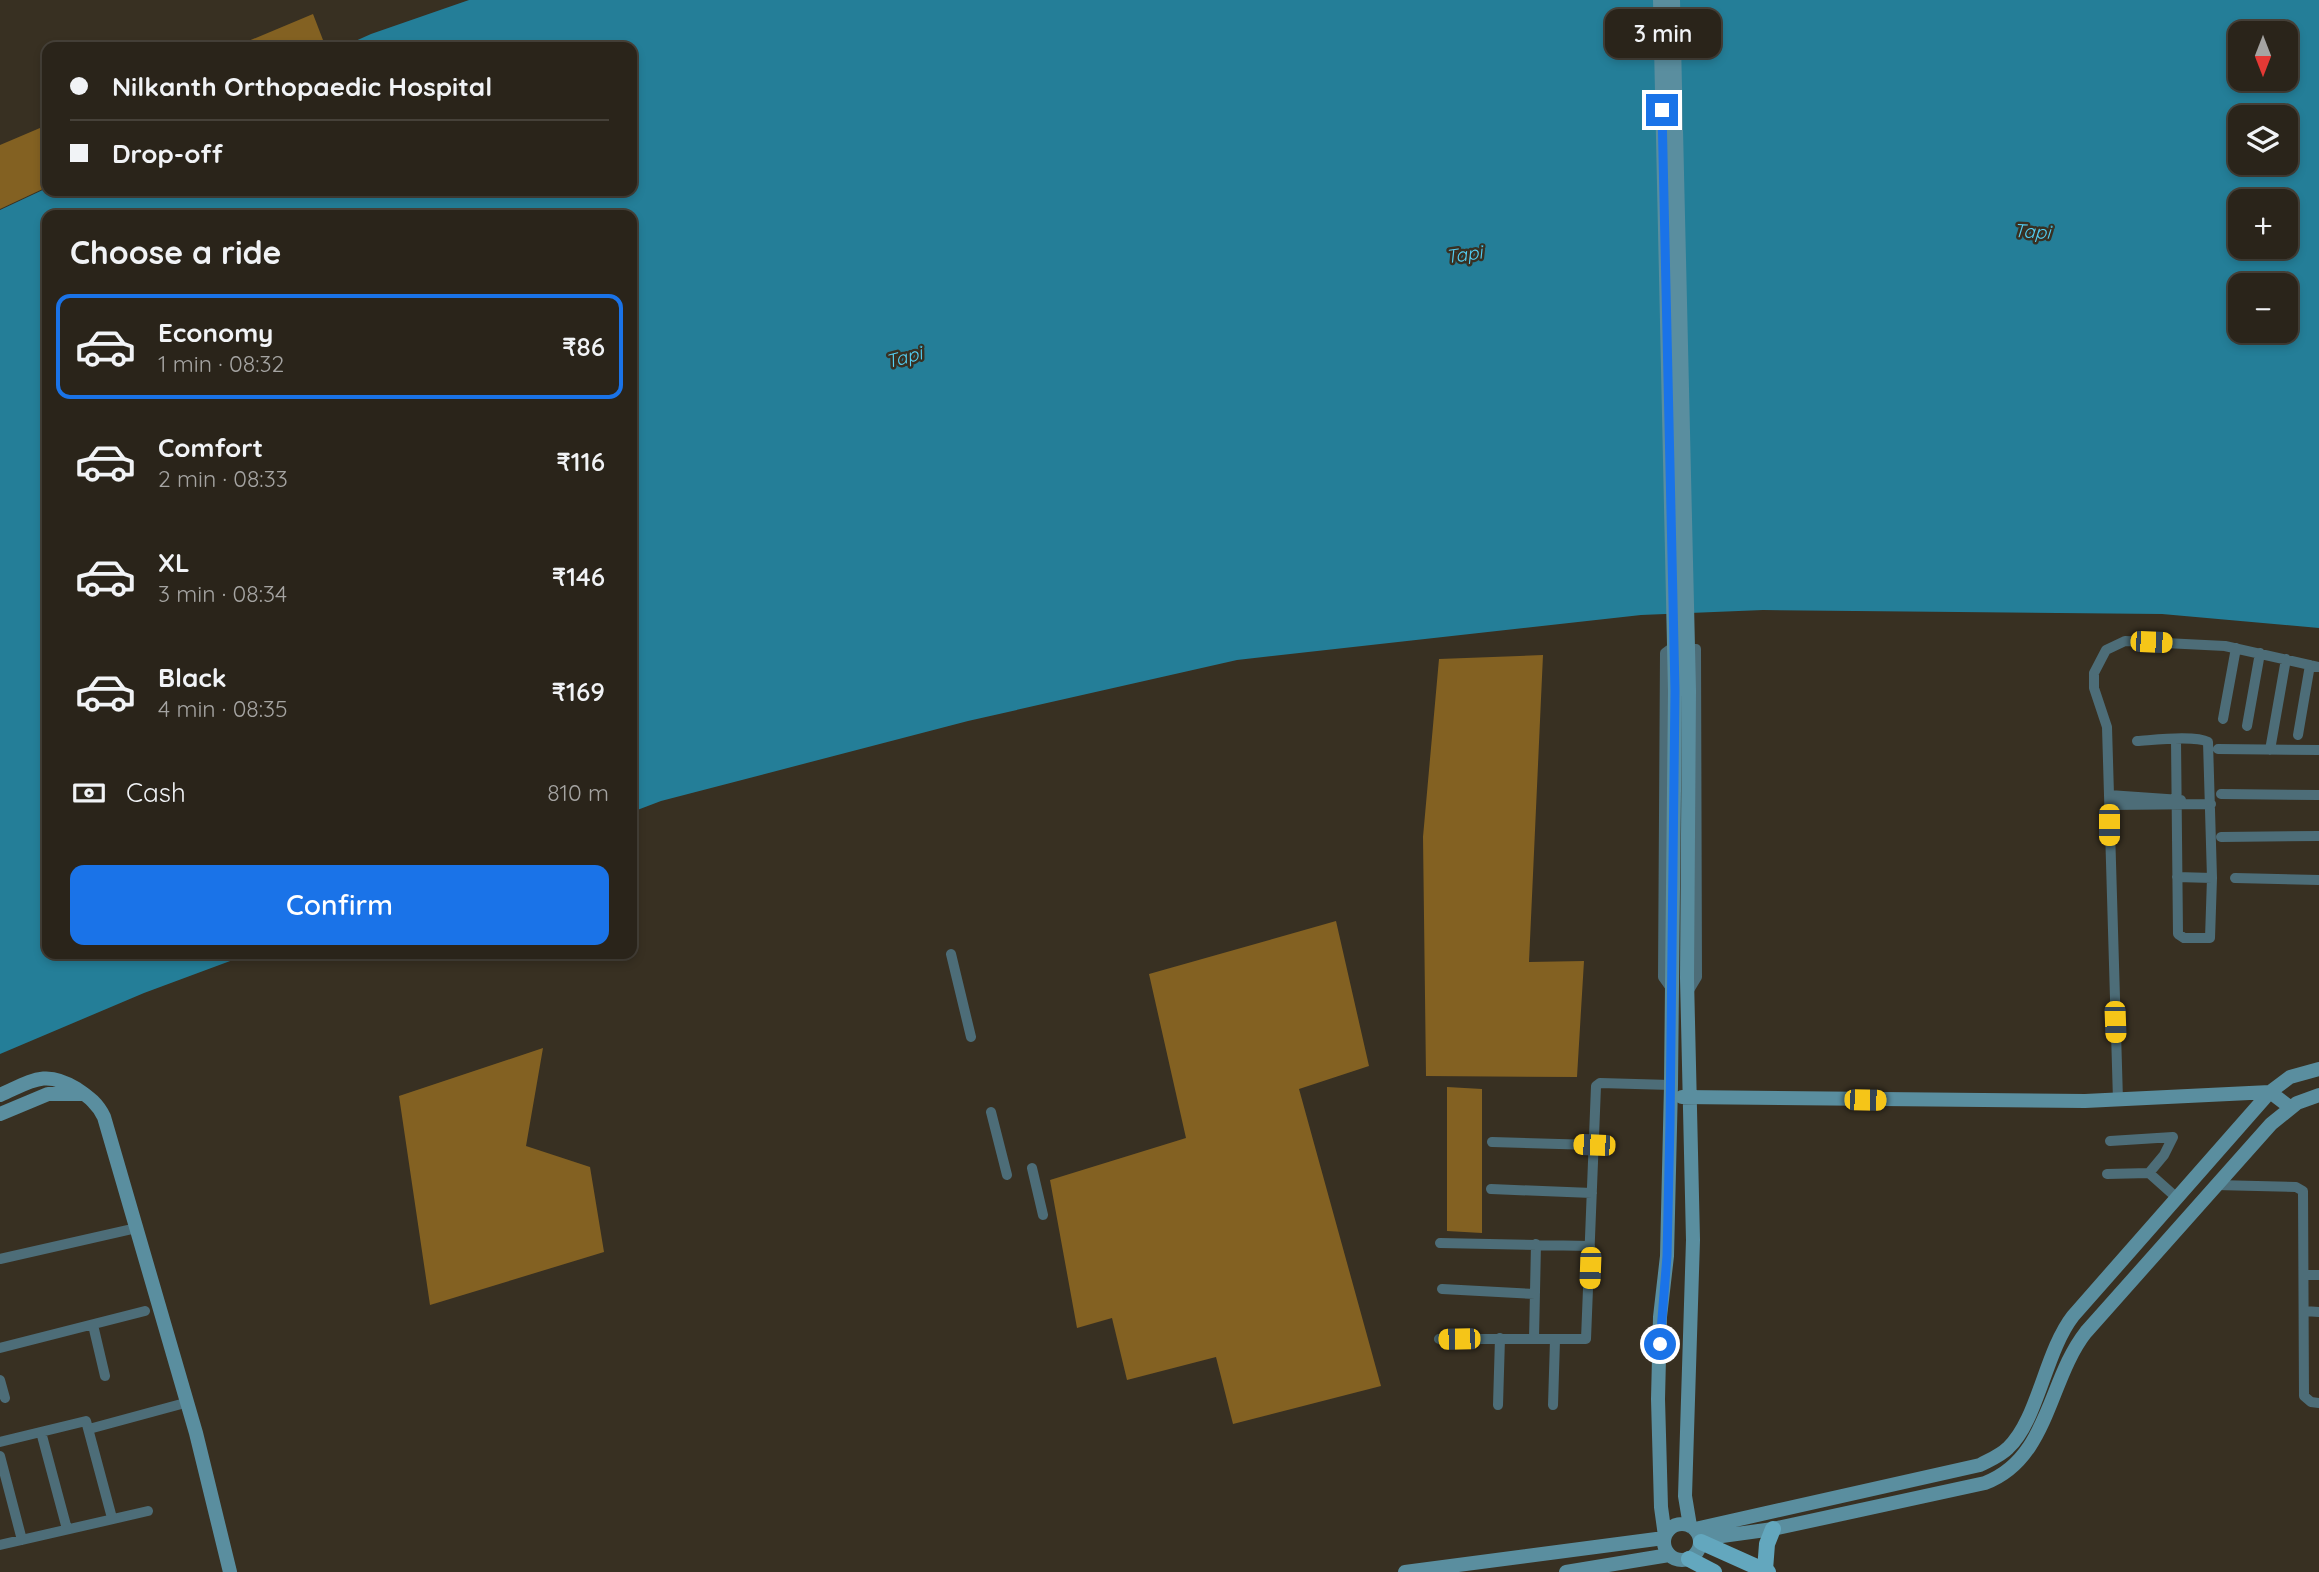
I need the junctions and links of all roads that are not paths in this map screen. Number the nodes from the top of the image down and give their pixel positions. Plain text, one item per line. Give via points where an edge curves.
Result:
1 (1660, 0) edge
2 (1673, 0) edge
3 (2236, 648) junction
4 (2260, 653) junction
5 (2286, 659) junction
6 (2314, 666) edge
7 (1682, 691) junction
8 (2223, 719) dead end
9 (2247, 726) dead end
10 (2298, 735) dead end
11 (2176, 740) junction
12 (2137, 741) dead end
13 (2218, 749) dead end
14 (2270, 750) junction
15 (2319, 750) edge
16 (2221, 794) dead end
17 (2319, 795) edge
18 (2109, 800) junction
19 (2180, 802) junction
20 (2211, 804) junction
21 (2319, 836) edge
22 (2221, 837) dead end
23 (2177, 877) junction
24 (2212, 878) junction
25 (2235, 878) dead end
26 (2319, 880) edge
27 (951, 954) dead end
28 (1680, 991) junction
29 (971, 1037) dead end
30 (2319, 1069) edge
31 (1671, 1091) junction
32 (2270, 1092) junction
33 (85, 1094) junction
34 (0, 1095) edge
35 (2319, 1095) edge
36 (1689, 1097) junction
37 (2118, 1100) junction
38 (2291, 1108) junction
39 (990, 1112) dead end
40 (0, 1114) edge
41 (2110, 1141) dead end
42 (1492, 1142) dead end
43 (1594, 1145) junction
44 (1032, 1168) dead end
45 (2149, 1173) junction
46 (2107, 1174) dead end
47 (1007, 1175) dead end
48 (2216, 1185) junction
49 (1491, 1189) dead end
50 (1592, 1193) junction
51 (2177, 1198) junction
52 (1043, 1215) dead end
53 (136, 1228) junction
54 (1440, 1242) dead end
55 (1536, 1244) junction
56 (1590, 1246) junction
57 (0, 1259) edge
58 (2304, 1275) junction
59 (2319, 1275) edge
60 (1442, 1289) dead end
61 (1535, 1294) junction
62 (145, 1311) dead end
63 (2304, 1311) junction
64 (2319, 1312) edge
65 (93, 1325) junction
66 (1500, 1338) junction
67 (1439, 1339) dead end
68 (1534, 1339) junction
69 (1555, 1340) junction
70 (0, 1348) edge
71 (106, 1376) dead end
72 (0, 1380) edge
73 (5, 1398) dead end
74 (185, 1403) junction
75 (2319, 1403) edge
76 (1498, 1405) dead end
77 (1553, 1405) dead end
78 (89, 1429) junction
79 (41, 1432) junction
80 (0, 1442) edge
81 (0, 1455) edge
82 (1833, 1499) junction
83 (148, 1511) dead end
84 (1837, 1515) junction
85 (111, 1518) junction
86 (67, 1529) junction
87 (1773, 1529) junction
88 (1696, 1534) junction
89 (1665, 1537) junction
90 (22, 1540) junction
91 (0, 1545) edge
92 (1669, 1555) junction
93 (1502, 1557) junction
94 (1689, 1559) junction
95 (1767, 1571) edge
96 (230, 1572) edge
97 (1405, 1572) edge
98 (1507, 1572) edge
99 (1566, 1572) edge
100 (1714, 1572) edge

1 - 7 main road
2 - 7 main road
3 - 4 street
3 - 8 street
3 - 18 street via 2125,641 2106,650 2094,673 2094,688 2107,727
4 - 5 street
4 - 9 street
5 - 6 street
5 - 14 street
6 - 10 street
7 - 28 main road
11 - 12 street
11 - 19 street
11 - 20 street via 2203,739 2208,743
13 - 14 street
14 - 15 street
16 - 17 street
18 - 19 street
18 - 37 street
19 - 20 street
19 - 23 street
20 - 24 street
21 - 22 street
23 - 24 street
23 - 24 street via 2179,936 2208,938 2212,936
25 - 26 street
27 - 29 street
28 - 28 street via 1697,977 1696,649 1665,653 1663,977
28 - 31 main road
28 - 36 main road
30 - 32 main road via 2290,1077
31 - 36 main road
31 - 43 street via 1598,1084
31 - 89 main road via 1658,1399
32 - 37 main road
32 - 38 main road
32 - 51 main road
33 - 34 main road via 61,1079 46,1077
33 - 40 main road via 48,1094
33 - 53 main road via 104,1117
35 - 38 main road
36 - 37 main road
36 - 88 main road via 1692,1240 1685,1496
38 - 48 main road
39 - 47 street
41 - 45 street via 2173,1137
42 - 43 street
43 - 50 street
44 - 52 street
45 - 46 street
45 - 51 street
48 - 58 street via 2301,1188
48 - 84 main road via 2078,1341 2033,1443 2012,1470 1985,1483
49 - 50 street
50 - 56 street
51 - 82 main road via 2065,1326 2022,1428 2007,1449 1980,1465
53 - 57 street
53 - 74 main road
54 - 55 street
55 - 56 street
55 - 61 street
56 - 69 street via 1587,1335 1583,1342
58 - 59 street
58 - 63 street
60 - 61 street
61 - 68 street
62 - 65 street
63 - 64 street
63 - 75 street via 2304,1396
65 - 70 street
65 - 71 street
66 - 67 street
66 - 68 street
66 - 76 street
68 - 69 street
69 - 77 street
72 - 73 street
74 - 78 street
74 - 96 main road
78 - 79 street via 86,1422
78 - 85 street
79 - 80 street
79 - 86 street
81 - 90 street
82 - 84 main road
82 - 88 main road
83 - 85 street
84 - 87 main road
85 - 86 street
86 - 90 street
87 - 88 main road
87 - 95 main road via 1767,1544
88 - 89 main road via 1673,1527
88 - 94 main road via 1698,1552
88 - 95 main road
89 - 92 main road
89 - 93 main road
90 - 91 street
92 - 94 main road
92 - 99 main road
93 - 97 main road
93 - 98 street
94 - 100 main road

